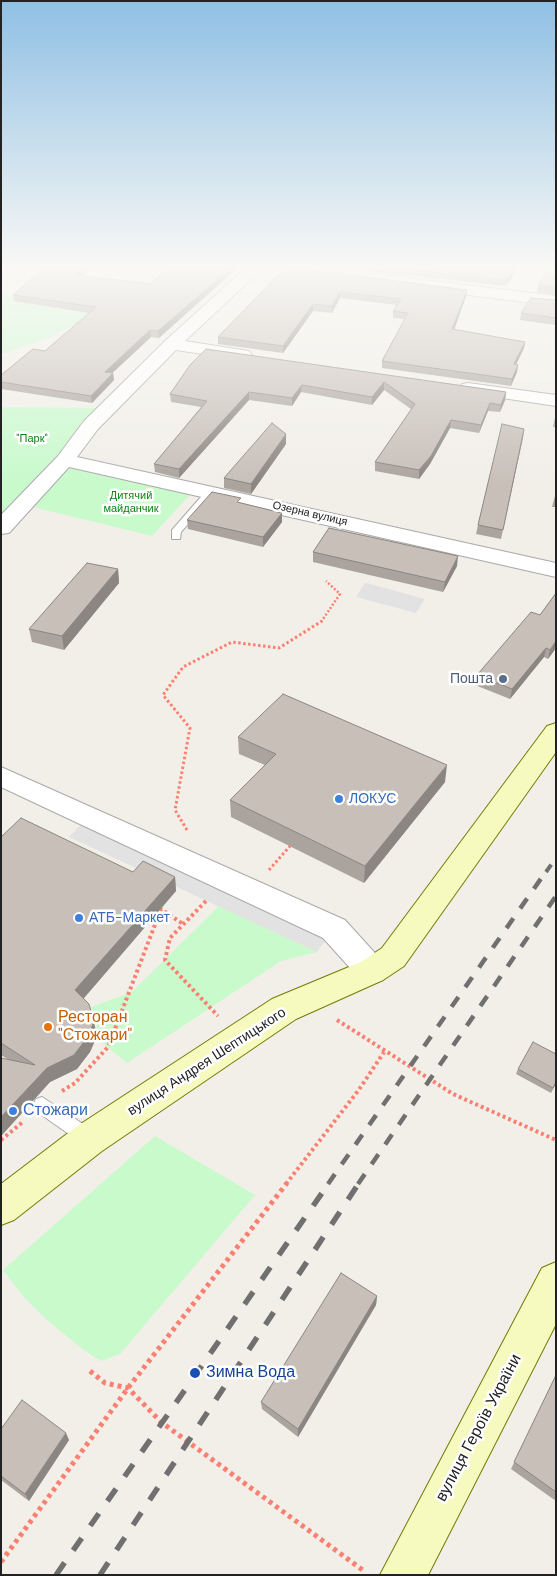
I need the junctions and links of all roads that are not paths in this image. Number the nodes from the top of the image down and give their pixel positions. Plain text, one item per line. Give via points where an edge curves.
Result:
1 (178, 339) edge
2 (172, 344) junction
3 (260, 358) edge
4 (447, 385) edge
5 (556, 401) edge
6 (65, 460) junction
7 (211, 492) junction
8 (1, 528) edge
9 (176, 537) dead end
10 (556, 570) edge
11 (556, 732) edge
12 (1, 776) edge
13 (372, 971) junction
14 (42, 1105) road end
15 (89, 1139) junction
16 (1, 1207) edge
17 (556, 1282) edge
18 (403, 1575) edge

1 - 2 street
2 - 3 street
2 - 6 street via 91,425
4 - 5 street
6 - 7 street, Озерна вулиця
6 - 8 street
7 - 9 lane via 176,532
7 - 10 street, Озерна вулиця
11 - 13 main road, вулиця Андрея Шептицького via 393,957
12 - 13 street via 334,929
13 - 15 main road, вулиця Андрея Шептицького via 284,1009
14 - 15 lane
15 - 16 main road, вулиця Андрея Шептицького
17 - 18 main road, вулиця Героїв України

